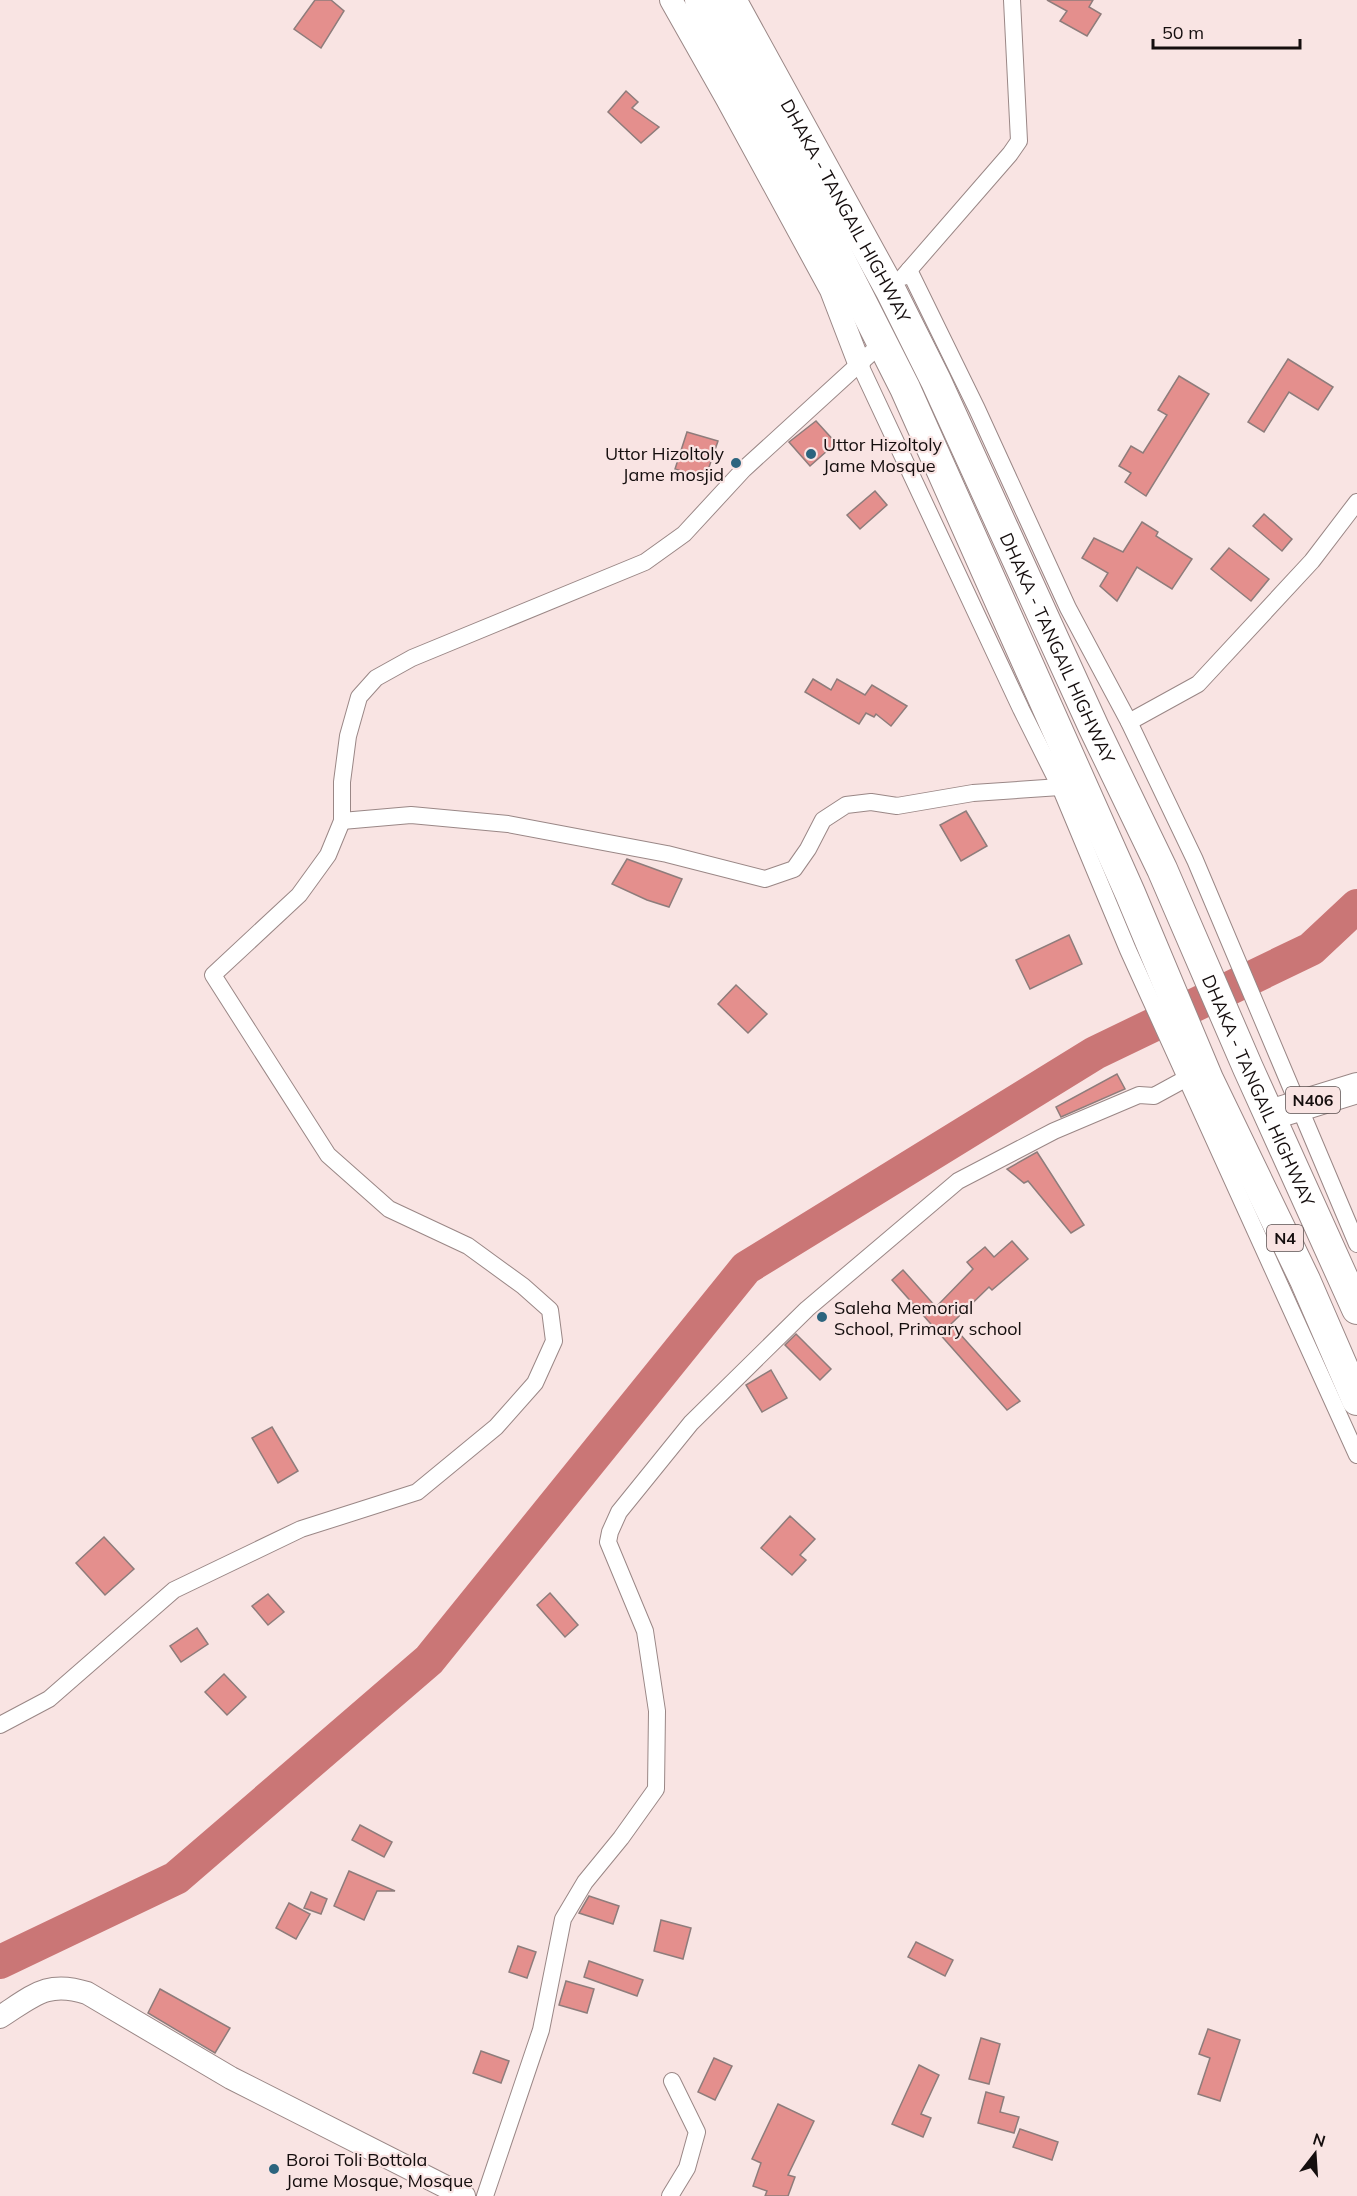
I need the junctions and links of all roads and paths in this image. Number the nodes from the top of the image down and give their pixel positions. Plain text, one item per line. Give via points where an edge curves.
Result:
1 (671, 0) edge
2 (700, 0) edge
3 (731, 0) edge
4 (1012, 0) edge
5 (900, 280) junction
6 (882, 343) junction
7 (859, 363) junction
8 (1357, 502) edge
9 (1129, 722) junction
10 (1060, 787) junction
11 (342, 821) junction
12 (1198, 1078) junction
13 (1357, 1088) edge
14 (1299, 1105) junction
15 (1270, 1115) junction
16 (1357, 1244) edge
17 (1357, 1309) edge
18 (1357, 1400) edge
19 (1357, 1455) edge
20 (0, 1725) edge
21 (0, 2016) edge
22 (672, 2081) dead end
23 (464, 2196) edge
24 (485, 2196) edge
25 (670, 2196) edge

1 - 7 street via 831,290
2 - 6 highway, DHAKA - TANGAIL HIGHWAY / N4
3 - 5 highway, DHAKA - TANGAIL HIGHWAY / N4
4 - 5 street via 1019,141
5 - 9 street via 977,409 1068,609
5 - 15 highway, DHAKA - TANGAIL HIGHWAY / N4 via 936,381 1162,869
6 - 7 street
6 - 12 highway, DHAKA - TANGAIL HIGHWAY / N4 via 1130,893
7 - 10 street
7 - 11 street via 744,469 684,534 645,562 412,658 376,678 359,697 348,736
8 - 9 street via 1312,561 1198,684
9 - 14 street via 1196,860
10 - 11 street via 973,793 897,806 871,802 846,805 824,820 794,869 765,879 667,854 508,824 411,815
10 - 12 street via 1128,950
11 - 20 street via 328,855 299,895 213,975 328,1155 389,1209 468,1246 523,1286 550,1310 554,1341 535,1383 496,1426 417,1492 301,1529 174,1590 49,1699
12 - 18 highway, N4 via 1300,1270
12 - 19 street
12 - 24 street via 1154,1096 1139,1095 1054,1131 958,1181 807,1308 691,1423 619,1512 608,1542 645,1631 657,1711 656,1789 585,1882 563,1919 541,2030
13 - 14 highway, N406
14 - 15 highway, N406
14 - 16 street
15 - 17 highway, DHAKA - TANGAIL HIGHWAY / N4
21 - 23 street via 44,1989 72,1988 87,1993 231,2078
22 - 25 street via 698,2132 687,2168

